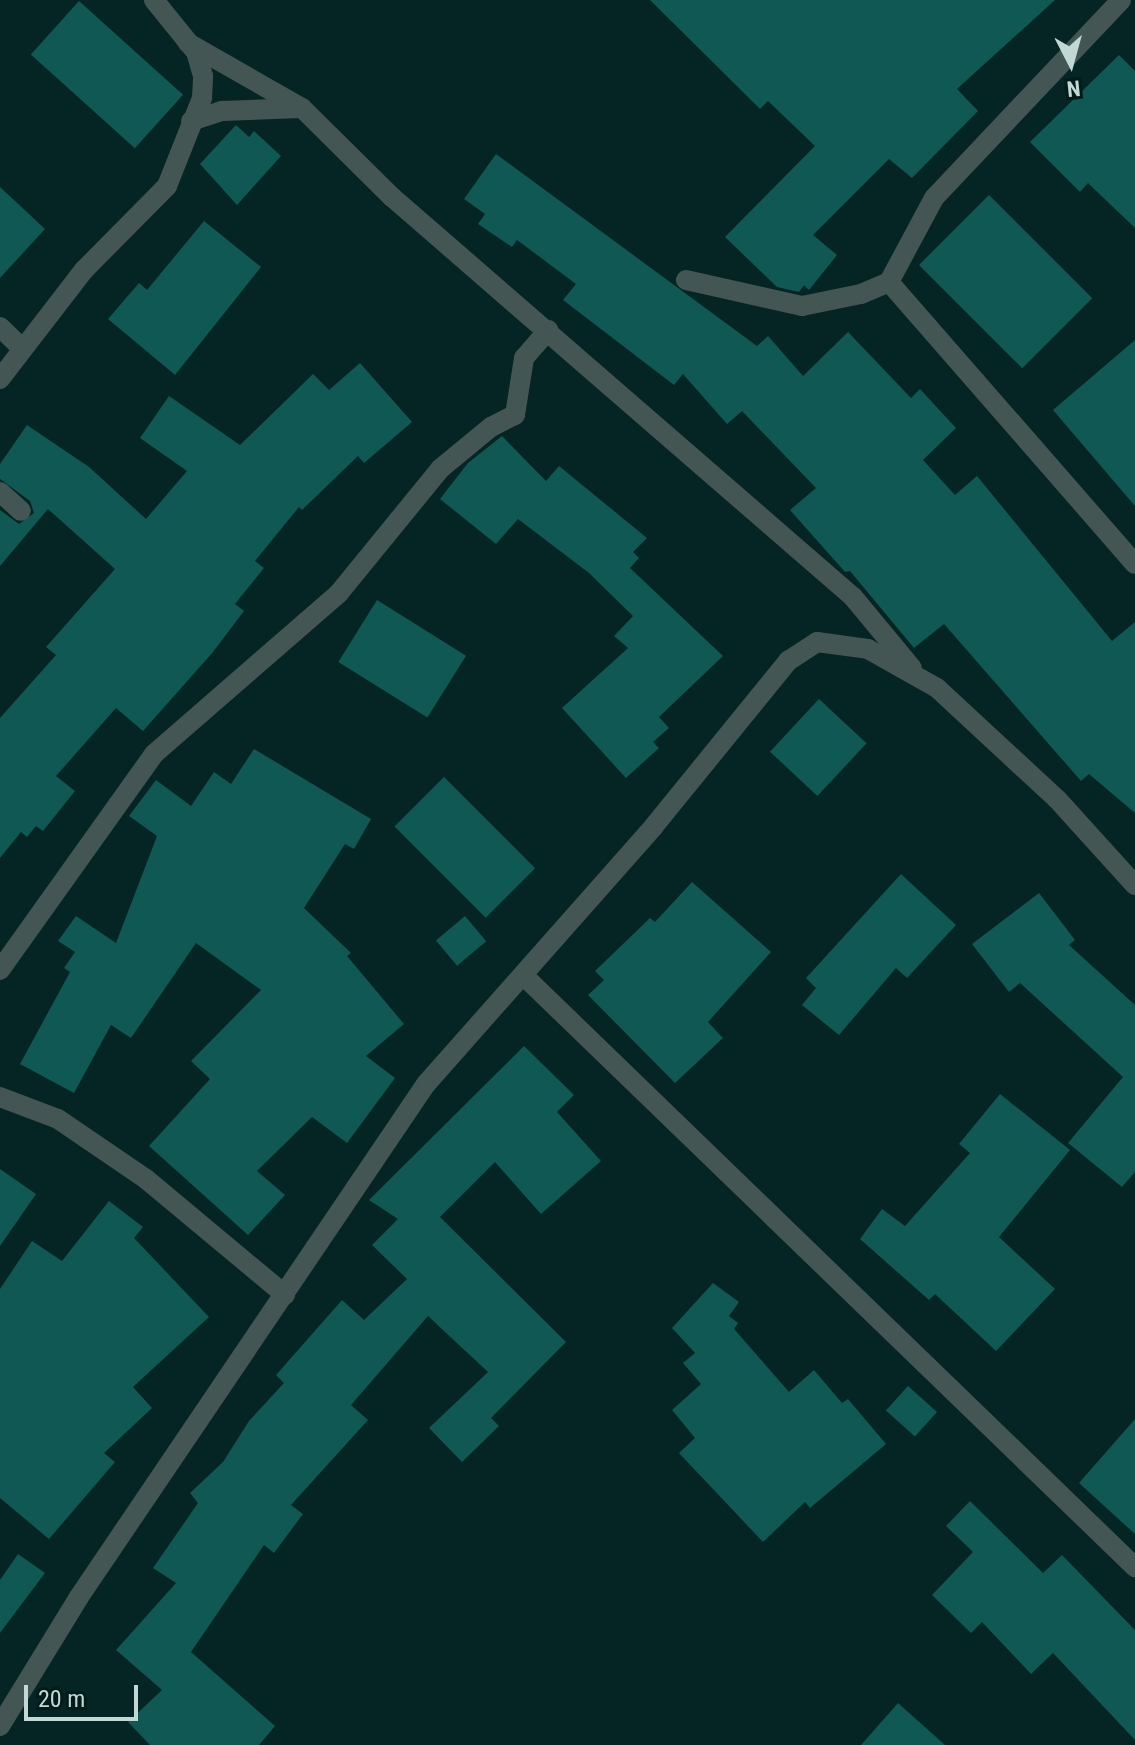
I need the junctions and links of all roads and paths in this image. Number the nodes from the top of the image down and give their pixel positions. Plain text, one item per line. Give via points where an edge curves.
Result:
1 (154, 0) edge
2 (1121, 0) edge
3 (188, 43) junction
4 (302, 108) junction
5 (191, 121) junction
6 (686, 280) dead end
7 (889, 282) junction
8 (0, 327) edge
9 (548, 330) junction
10 (20, 346) junction
11 (0, 379) edge
12 (0, 492) edge
13 (21, 511) dead end
14 (1135, 564) edge
15 (922, 680) junction
16 (1135, 885) edge
17 (0, 970) edge
18 (525, 977) junction
19 (0, 1097) edge
20 (285, 1295) junction
21 (1135, 1567) edge
22 (0, 1726) edge

1 - 3 street
2 - 7 street via 934,198
3 - 4 street
3 - 5 street via 203,76 202,98
4 - 5 street via 222,111
4 - 9 street via 392,197
5 - 10 street via 167,186 84,270
6 - 7 street via 802,306 861,294
7 - 14 street
8 - 10 street
9 - 15 street via 853,597
9 - 17 street via 524,358 515,415 491,427 440,469 339,593 154,754
10 - 11 street
12 - 13 street
15 - 16 street via 1057,799
15 - 18 street via 868,649 830,643 817,642 788,661
18 - 20 street via 426,1084
18 - 21 street
19 - 20 street via 58,1119 146,1179
20 - 22 street via 79,1597

